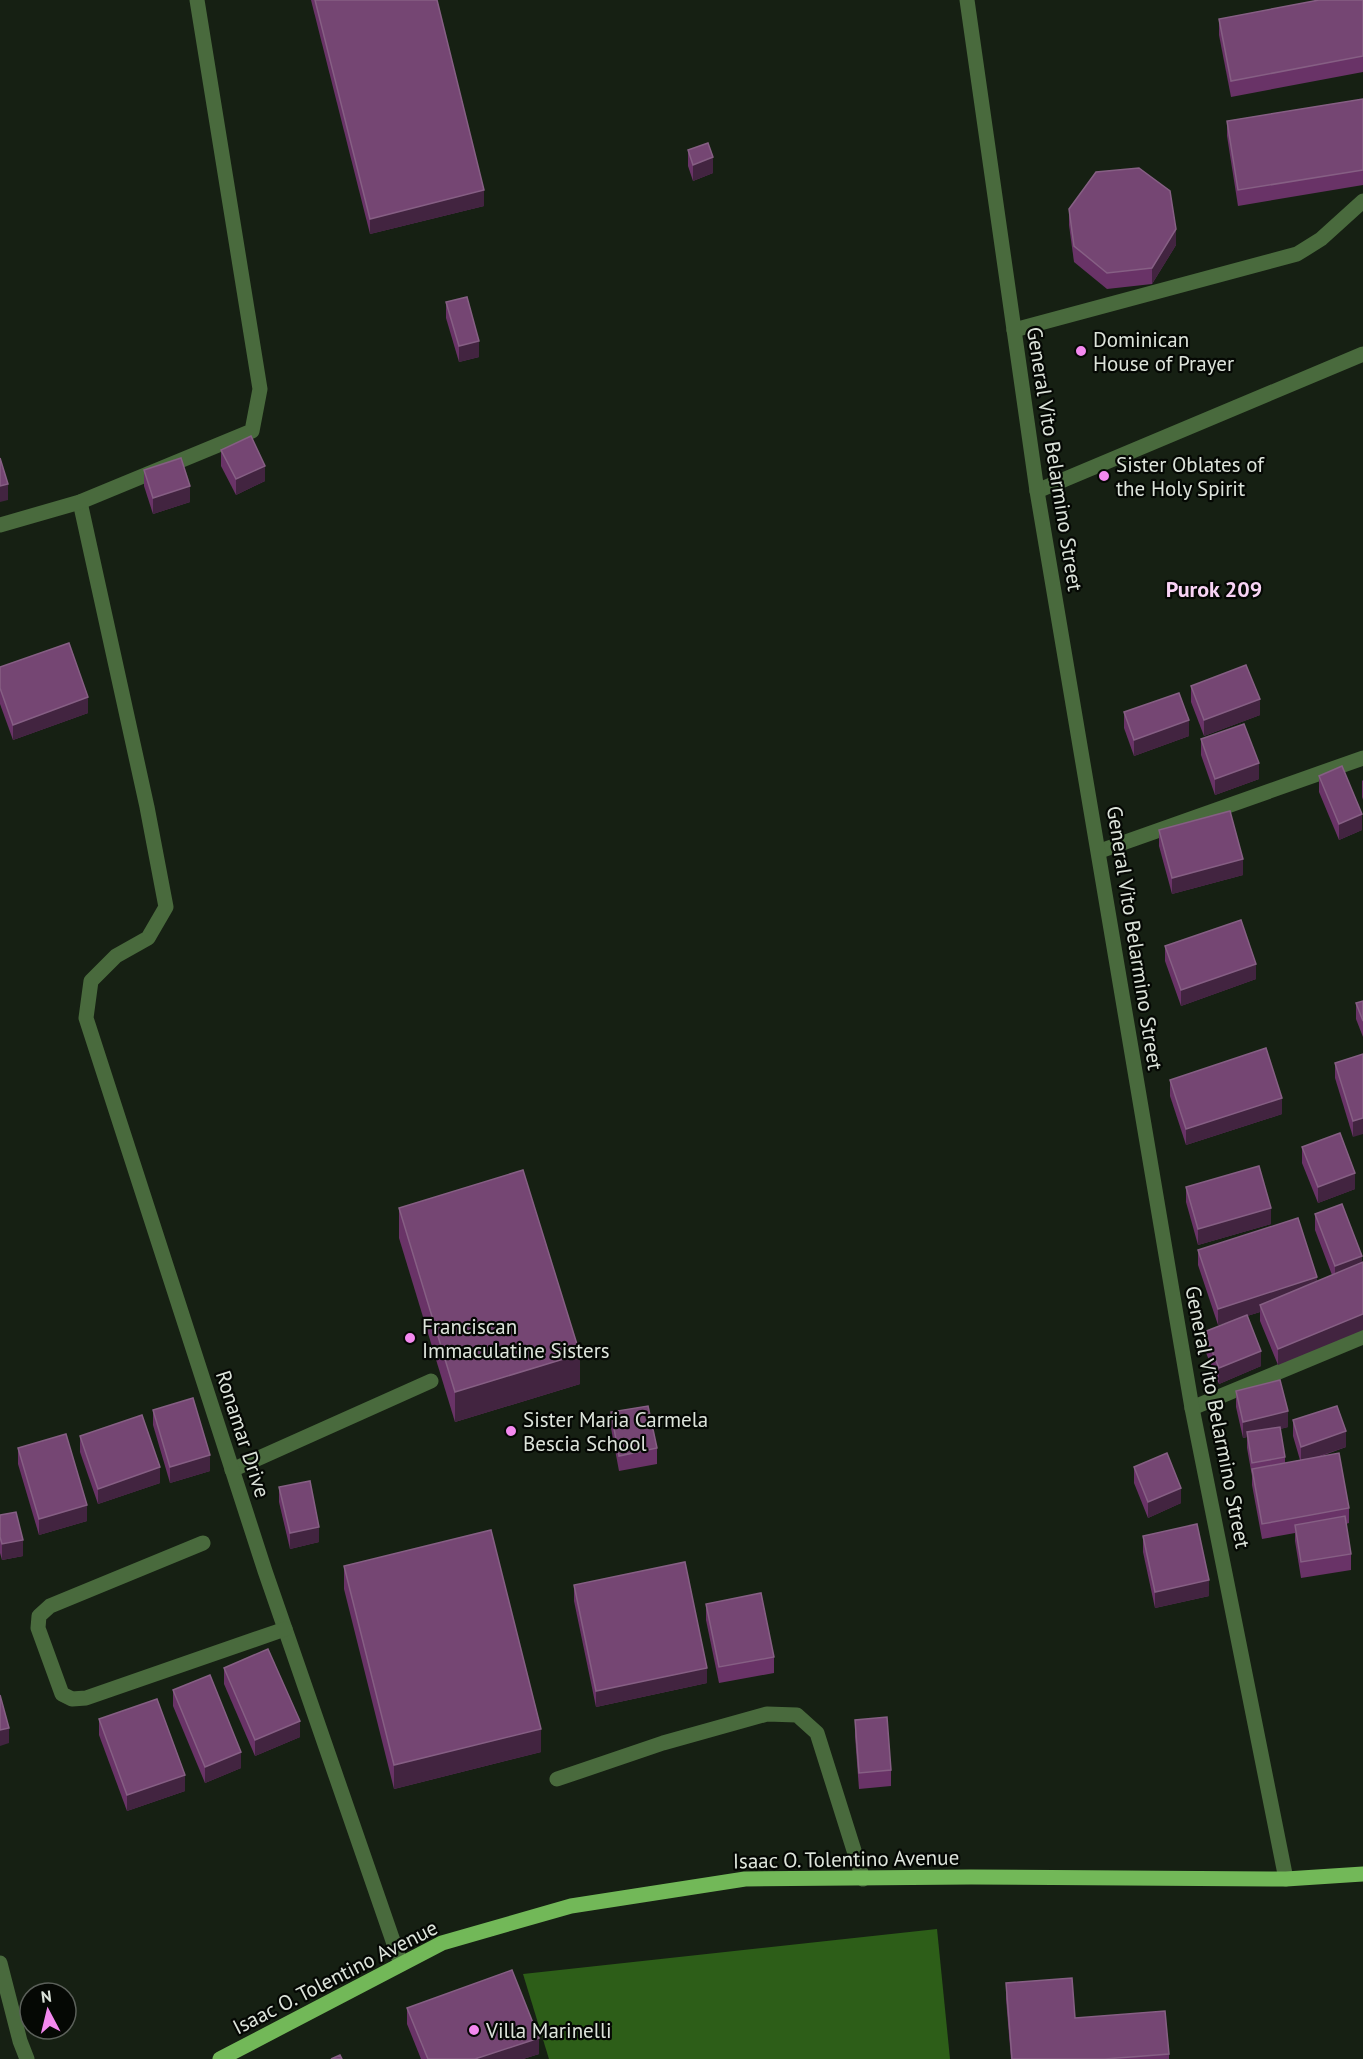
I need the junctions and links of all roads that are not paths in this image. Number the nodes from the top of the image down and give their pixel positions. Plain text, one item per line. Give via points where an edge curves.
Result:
1 (197, 0) edge
2 (967, 0) edge
3 (1363, 201) edge
4 (1014, 330) junction
5 (1363, 354) edge
6 (1037, 491) junction
7 (80, 502) junction
8 (0, 525) edge
9 (1363, 758) edge
10 (1100, 851) junction
11 (1363, 1337) edge
12 (431, 1381) dead end
13 (1192, 1408) junction
14 (232, 1470) junction
15 (203, 1543) dead end
16 (285, 1629) junction
17 (557, 1779) dead end
18 (1363, 1874) edge
19 (863, 1879) junction
20 (1286, 1879) junction
21 (0, 1963) edge
22 (401, 1964) junction
23 (27, 2059) edge
24 (220, 2059) edge

1 - 7 street via 260,389 252,431
2 - 4 street, General Vito Belarmino Street
3 - 4 street via 1321,239 1297,254
4 - 6 street, General Vito Belarmino Street
5 - 6 street
6 - 10 street, General Vito Belarmino Street
7 - 8 street
7 - 14 street, Ronamar Drive via 166,908 148,938 116,956 91,981 86,1018
9 - 10 street
10 - 13 street, General Vito Belarmino Street
11 - 13 street
12 - 14 street
13 - 20 street, General Vito Belarmino Street
14 - 16 street, Ronamar Drive
15 - 16 street via 50,1606 39,1616 38,1628 62,1694 72,1699 86,1698
16 - 22 street, Ronamar Drive
17 - 19 street via 663,1743 767,1714 797,1715 817,1733
18 - 20 main road, Isaac O. Tolentino Avenue
19 - 20 main road, Isaac O. Tolentino Avenue
19 - 22 main road, Isaac O. Tolentino Avenue via 745,1879 571,1906 442,1943
21 - 23 street
22 - 24 main road, Isaac O. Tolentino Avenue

